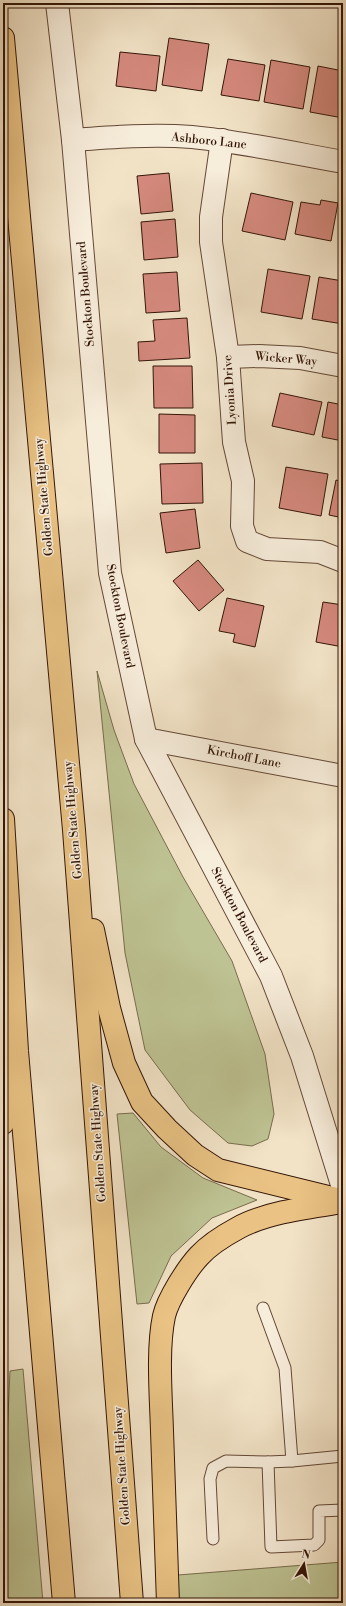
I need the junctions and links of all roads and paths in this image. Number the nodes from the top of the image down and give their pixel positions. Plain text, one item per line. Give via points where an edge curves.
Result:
1 (57, 3) edge
2 (3, 38) edge
3 (73, 140) junction
4 (222, 140) junction
5 (343, 162) edge
6 (228, 358) junction
7 (343, 366) edge
8 (343, 560) edge
9 (146, 738) junction
10 (343, 776) edge
11 (3, 819) edge
12 (74, 830) junction
13 (17, 1051) junction
14 (3, 1123) edge
15 (343, 1188) edge
16 (343, 1201) edge
17 (263, 1308) dead end
18 (343, 1456) edge
19 (292, 1461) junction
20 (268, 1462) junction
21 (343, 1510) edge
22 (214, 1540) dead end
23 (64, 1603) edge
24 (132, 1603) edge
25 (168, 1603) edge

1 - 3 street, Stockton Boulevard
2 - 12 highway, Golden State Highway
3 - 4 street, Ashboro Lane via 154,136
3 - 9 street, Stockton Boulevard via 110,573
4 - 5 street, Ashboro Lane
4 - 6 street, Lyonia Drive via 211,217 211,242
6 - 7 street, Wicker Way via 293,358
6 - 8 street, Lyonia Drive via 234,442 243,482 242,526 247,541 266,548 320,552
9 - 10 street, Kirchoff Lane
9 - 15 street, Stockton Boulevard via 271,976 302,1056
11 - 13 highway
12 - 16 highway via 109,1008 124,1063 142,1102 196,1155 218,1170
12 - 24 highway, Golden State Highway
13 - 14 highway
13 - 23 highway
16 - 25 highway via 300,1209 238,1228 199,1256 185,1274 167,1308 161,1346 161,1399
17 - 19 lane via 285,1368
18 - 19 lane
19 - 20 lane
20 - 21 lane via 271,1547 314,1545 319,1540 319,1512
20 - 22 lane via 226,1462 213,1468 210,1478

